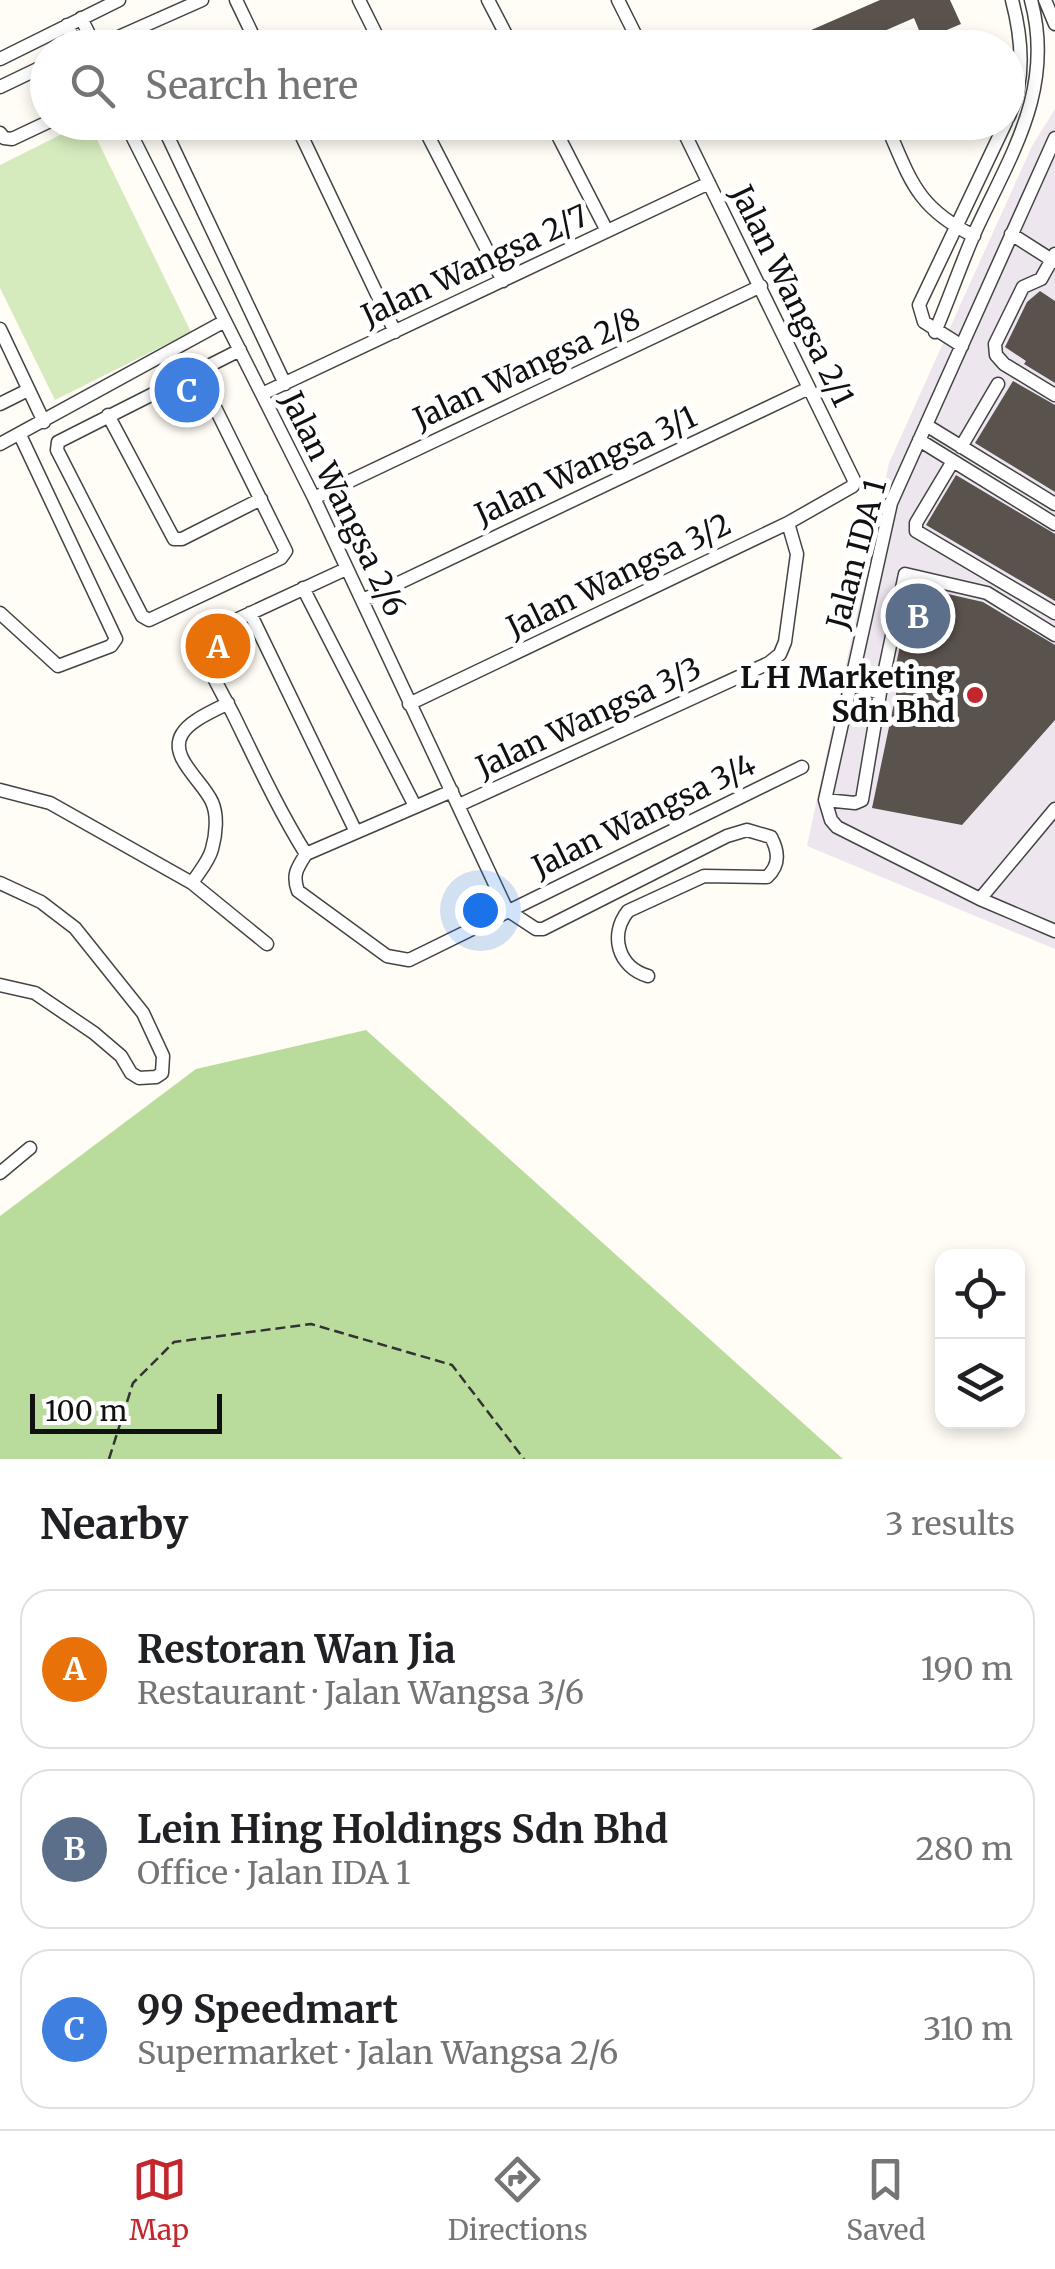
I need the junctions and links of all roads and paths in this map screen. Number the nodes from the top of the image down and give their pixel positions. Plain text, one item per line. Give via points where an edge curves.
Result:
1 (119, 0) edge
2 (202, 0) edge
3 (236, 0) edge
4 (359, 0) edge
5 (488, 0) edge
6 (618, 0) edge
7 (1012, 0) edge
8 (1032, 0) edge
9 (1044, 0) edge
10 (81, 18) junction
11 (1055, 24) edge
12 (67, 25) junction
13 (57, 30) edge
14 (69, 30) edge
15 (87, 30) edge
16 (146, 30) edge
17 (250, 30) edge
18 (374, 30) edge
19 (504, 30) edge
20 (633, 30) edge
21 (1018, 30) edge
22 (1025, 43) edge
23 (1040, 43) junction
24 (30, 44) edge
25 (0, 59) edge
26 (30, 72) edge
27 (0, 86) edge
28 (1025, 129) edge
29 (30, 130) edge
30 (0, 133) edge
31 (1055, 138) edge
32 (134, 140) edge
33 (169, 140) edge
34 (304, 140) edge
35 (431, 140) edge
36 (560, 140) edge
37 (688, 140) edge
38 (894, 140) edge
39 (996, 140) edge
40 (1020, 140) edge
41 (709, 184) junction
42 (954, 226) junction
43 (608, 232) junction
44 (1011, 234) junction
45 (974, 236) junction
46 (1054, 259) edge
47 (1041, 279) junction
48 (502, 281) junction
49 (760, 286) junction
50 (1055, 288) edge
51 (226, 322) junction
52 (0, 329) edge
53 (395, 332) junction
54 (936, 332) junction
55 (962, 346) junction
56 (240, 350) junction
57 (198, 373) junction
58 (284, 384) junction
59 (998, 384) dead end
60 (809, 388) junction
61 (28, 390) junction
62 (262, 394) junction
63 (1055, 394) edge
64 (0, 404) edge
65 (108, 414) junction
66 (44, 422) junction
67 (926, 425) junction
68 (20, 436) junction
69 (919, 440) junction
70 (0, 444) edge
71 (961, 447) junction
72 (953, 461) junction
73 (850, 491) joint
74 (314, 498) junction
75 (261, 499) junction
76 (1055, 504) edge
77 (788, 523) junction
78 (1055, 524) edge
79 (346, 569) junction
80 (303, 588) junction
81 (363, 600) junction
82 (0, 612) edge
83 (250, 612) junction
84 (1055, 613) edge
85 (1055, 635) edge
86 (850, 684) junction
87 (880, 694) junction
88 (228, 703) junction
89 (410, 704) junction
90 (802, 768) dead end
91 (0, 790) edge
92 (452, 790) junction
93 (826, 800) junction
94 (458, 805) junction
95 (414, 806) junction
96 (1055, 809) edge
97 (356, 832) junction
98 (306, 854) junction
99 (192, 882) junction
100 (0, 883) edge
101 (980, 899) junction
102 (508, 910) junction
103 (1055, 932) edge
104 (267, 944) dead end
105 (648, 976) dead end
106 (0, 984) edge
107 (30, 1148) dead end
108 (0, 1173) edge
109 (109, 1459) edge
110 (524, 1459) edge

1 - 10 street
2 - 16 street
3 - 17 street
4 - 18 street
5 - 19 street
6 - 20 street
7 - 21 street
8 - 23 street
9 - 11 street
10 - 12 street
10 - 15 street
12 - 13 street
12 - 14 street
22 - 23 street
23 - 28 street via 1039,88
24 - 25 street
26 - 27 street
29 - 30 street via 12,139
31 - 44 street, Jalan IDA 1
32 - 51 street, Jalan Wangsa 2/6
33 - 58 street
34 - 53 street
35 - 48 street
36 - 43 street
37 - 41 street, Jalan Wangsa 2/1
38 - 42 street via 920,197
39 - 42 street
40 - 45 street
41 - 43 street, Jalan Wangsa 2/7
41 - 49 street, Jalan Wangsa 2/1
42 - 45 street
42 - 54 street via 919,305
43 - 48 street, Jalan Wangsa 2/7
44 - 46 street
44 - 55 street, Jalan IDA 1
45 - 54 street
46 - 47 street
47 - 50 street
47 - 63 street via 1023,287 996,355
48 - 53 street, Jalan Wangsa 2/7
49 - 60 street, Jalan Wangsa 2/1
49 - 74 street, Jalan Wangsa 2/8
51 - 56 street, Jalan Wangsa 2/6
51 - 66 street
52 - 61 street
53 - 58 street, Jalan Wangsa 2/7
54 - 55 street
55 - 67 street, Jalan IDA 1
56 - 57 street
56 - 62 street, Jalan Wangsa 2/6
57 - 65 street
57 - 75 street
58 - 62 street, Jalan Wangsa 2/7
59 - 71 street
60 - 73 street, Jalan Wangsa 2/1 via 854,480
60 - 81 street, Jalan Wangsa 3/1
61 - 64 street
61 - 66 street
62 - 74 street, Jalan Wangsa 2/6
65 - 75 street via 174,539
65 - 75 street via 56,446 145,619 284,555
66 - 68 street
67 - 69 street, Jalan IDA 1
67 - 71 street
68 - 70 street
68 - 82 street via 116,639 58,666
69 - 72 street
69 - 86 street, Jalan IDA 1 via 890,503
71 - 76 street
72 - 78 street
72 - 84 street via 916,531
73 - 77 street, Jalan Wangsa 3/2
74 - 79 street, Jalan Wangsa 2/6
77 - 89 street, Jalan Wangsa 3/2
77 - 94 street, Jalan Wangsa 3/3 via 797,554 780,654
79 - 80 street
79 - 81 street, Jalan Wangsa 2/6
80 - 83 street
80 - 95 street
81 - 89 street, Jalan Wangsa 2/6
83 - 88 street via 203,641
83 - 97 street
85 - 87 street via 987,593 906,567
86 - 87 street
86 - 93 street, Jalan IDA 1
87 - 93 street via 862,800
88 - 98 street
88 - 99 street via 188,727 178,745 214,807 210,855
89 - 92 street, Jalan Wangsa 2/6
90 - 102 street, Jalan Wangsa 3/4
91 - 99 street via 50,804
92 - 94 street, Jalan Wangsa 2/6
92 - 95 street
93 - 101 street via 837,827
94 - 102 street, Jalan Wangsa 2/6
95 - 97 street
96 - 101 street
97 - 98 street
98 - 102 street, Jalan Wangsa 3/4 via 296,870 298,891 398,960
99 - 104 street
100 - 106 street via 75,928 143,1013 163,1056 162,1073 139,1078 94,1033 35,992
101 - 103 street
102 - 105 street via 541,930 728,836 747,830 770,837 778,858 766,877 704,876 628,910 620,920 620,954 632,970
107 - 108 street
109 - 110 path via 133,1383 174,1342 311,1324 452,1365

